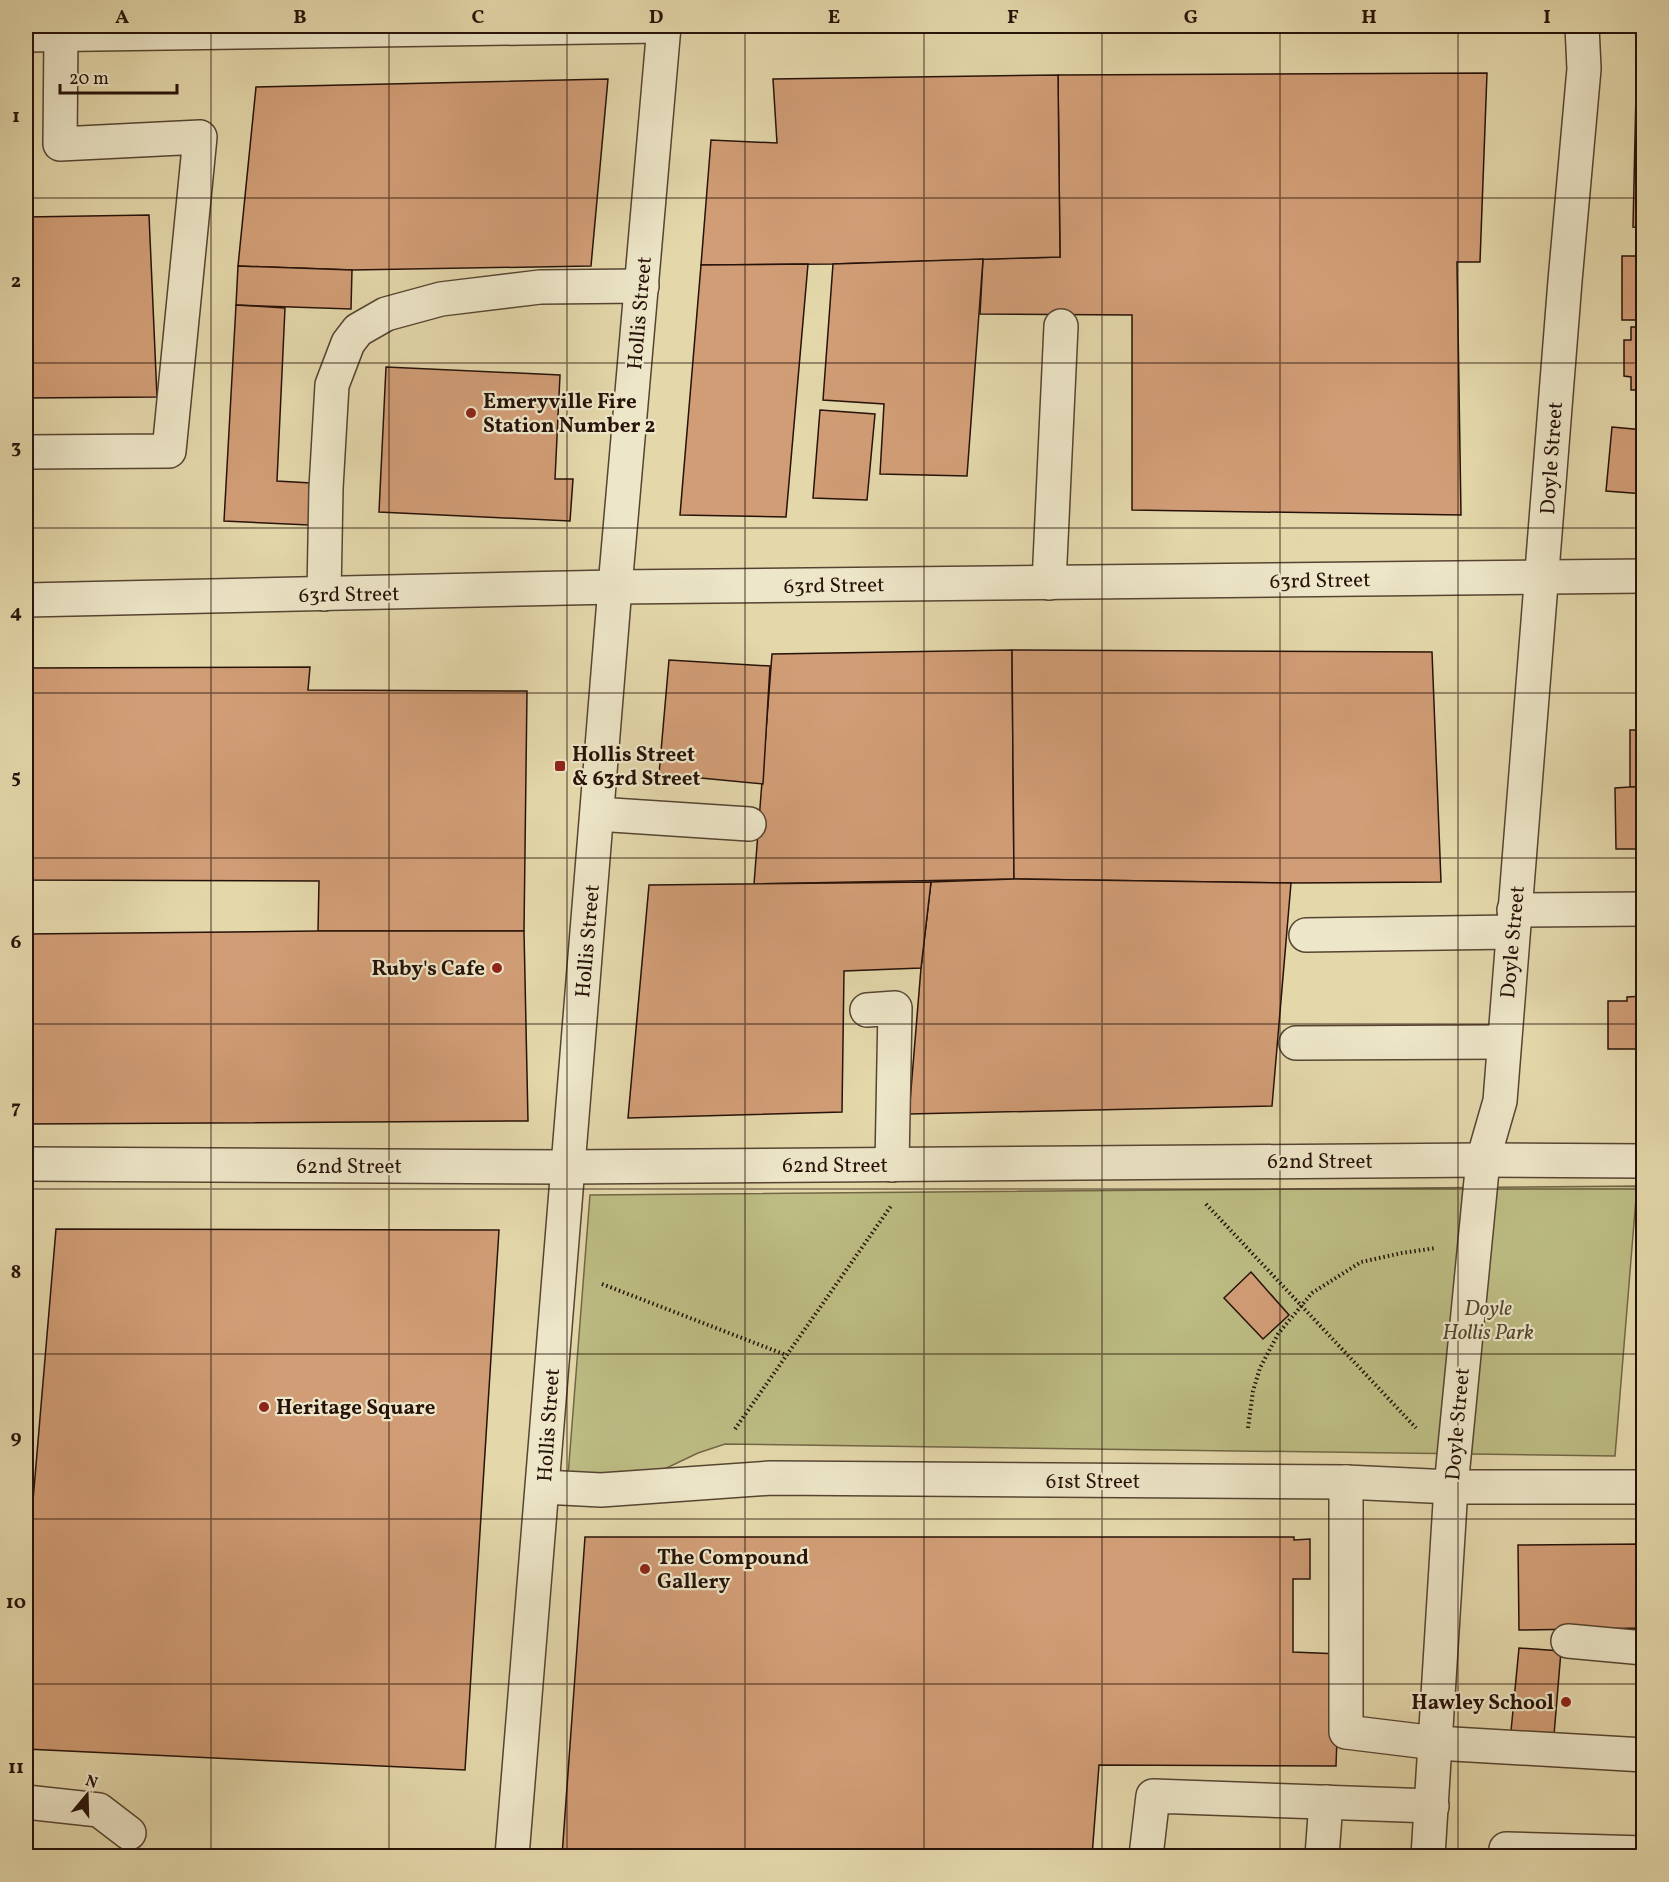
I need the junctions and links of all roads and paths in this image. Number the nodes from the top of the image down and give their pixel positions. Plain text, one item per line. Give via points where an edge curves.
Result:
1 (659, 26) edge
2 (664, 26) edge
3 (1582, 26) edge
4 (61, 34) junction
5 (26, 35) edge
6 (642, 286) junction
7 (1061, 327) dead end
8 (26, 453) edge
9 (1644, 576) edge
10 (1542, 577) junction
11 (1049, 583) junction
12 (615, 587) junction
13 (324, 594) junction
14 (26, 600) edge
15 (597, 814) junction
16 (749, 824) dead end
17 (1644, 909) edge
18 (1513, 921) junction
19 (1306, 935) dead end
20 (867, 1010) dead end
21 (1504, 1042) junction
22 (1296, 1043) dead end
23 (1483, 1160) junction
24 (1644, 1161) edge
25 (26, 1164) edge
26 (892, 1165) junction
27 (567, 1167) junction
28 (1206, 1204) dead end
29 (891, 1206) dead end
30 (1436, 1248) dead end
31 (602, 1284) dead end
32 (1301, 1306) junction
33 (786, 1355) junction
34 (1248, 1428) dead end
35 (1416, 1428) dead end
36 (735, 1429) dead end
37 (1346, 1482) junction
38 (1644, 1486) edge
39 (543, 1487) junction
40 (1451, 1487) junction
41 (1568, 1641) dead end
42 (1644, 1647) edge
43 (1436, 1743) junction
44 (1644, 1755) edge
45 (26, 1802) edge
46 (1326, 1802) junction
47 (1432, 1806) junction
48 (129, 1833) dead end
49 (1506, 1849) dead end
50 (1644, 1853) edge
51 (512, 1857) edge
52 (1146, 1857) edge
53 (1322, 1857) edge
54 (1428, 1857) edge

1 - 4 street
2 - 6 street, Hollis Street
3 - 10 street, Doyle Street via 1584,69
4 - 5 street
4 - 8 street via 60,144 200,137 169,451
6 - 12 street, Hollis Street
6 - 13 street via 540,286 441,299 386,314 358,330 348,343 332,385
7 - 11 street
9 - 10 street, 63rd Street
10 - 11 street, 63rd Street
10 - 18 street, Doyle Street
11 - 12 street, 63rd Street
12 - 13 street, 63rd Street
12 - 15 street, Hollis Street
13 - 14 street, 63rd Street
15 - 16 street
15 - 27 street, Hollis Street
17 - 18 street
18 - 19 street
18 - 21 street, Doyle Street
20 - 26 street via 895,1008
21 - 22 street
21 - 23 street, Doyle Street via 1500,1101
23 - 24 street, 62nd Street
23 - 26 street, 62nd Street
23 - 40 street, Doyle Street
25 - 27 street, 62nd Street
26 - 27 street, 62nd Street
27 - 39 street, Hollis Street
28 - 32 path
29 - 33 path
30 - 32 path via 1361,1262 1312,1293
31 - 33 path
32 - 34 path via 1278,1334 1260,1368
32 - 35 path
33 - 36 path
37 - 39 street, 61st Street via 771,1478 601,1490
37 - 40 street, 61st Street
37 - 43 street via 1346,1732
38 - 40 street, 61st Street
39 - 51 street, Hollis Street
40 - 43 street, Doyle Street
41 - 42 street
43 - 44 street
43 - 47 street, Doyle Street
45 - 48 street via 99,1810
46 - 47 street
46 - 52 street via 1153,1796
46 - 53 street
47 - 54 street, Doyle Street
49 - 50 street

